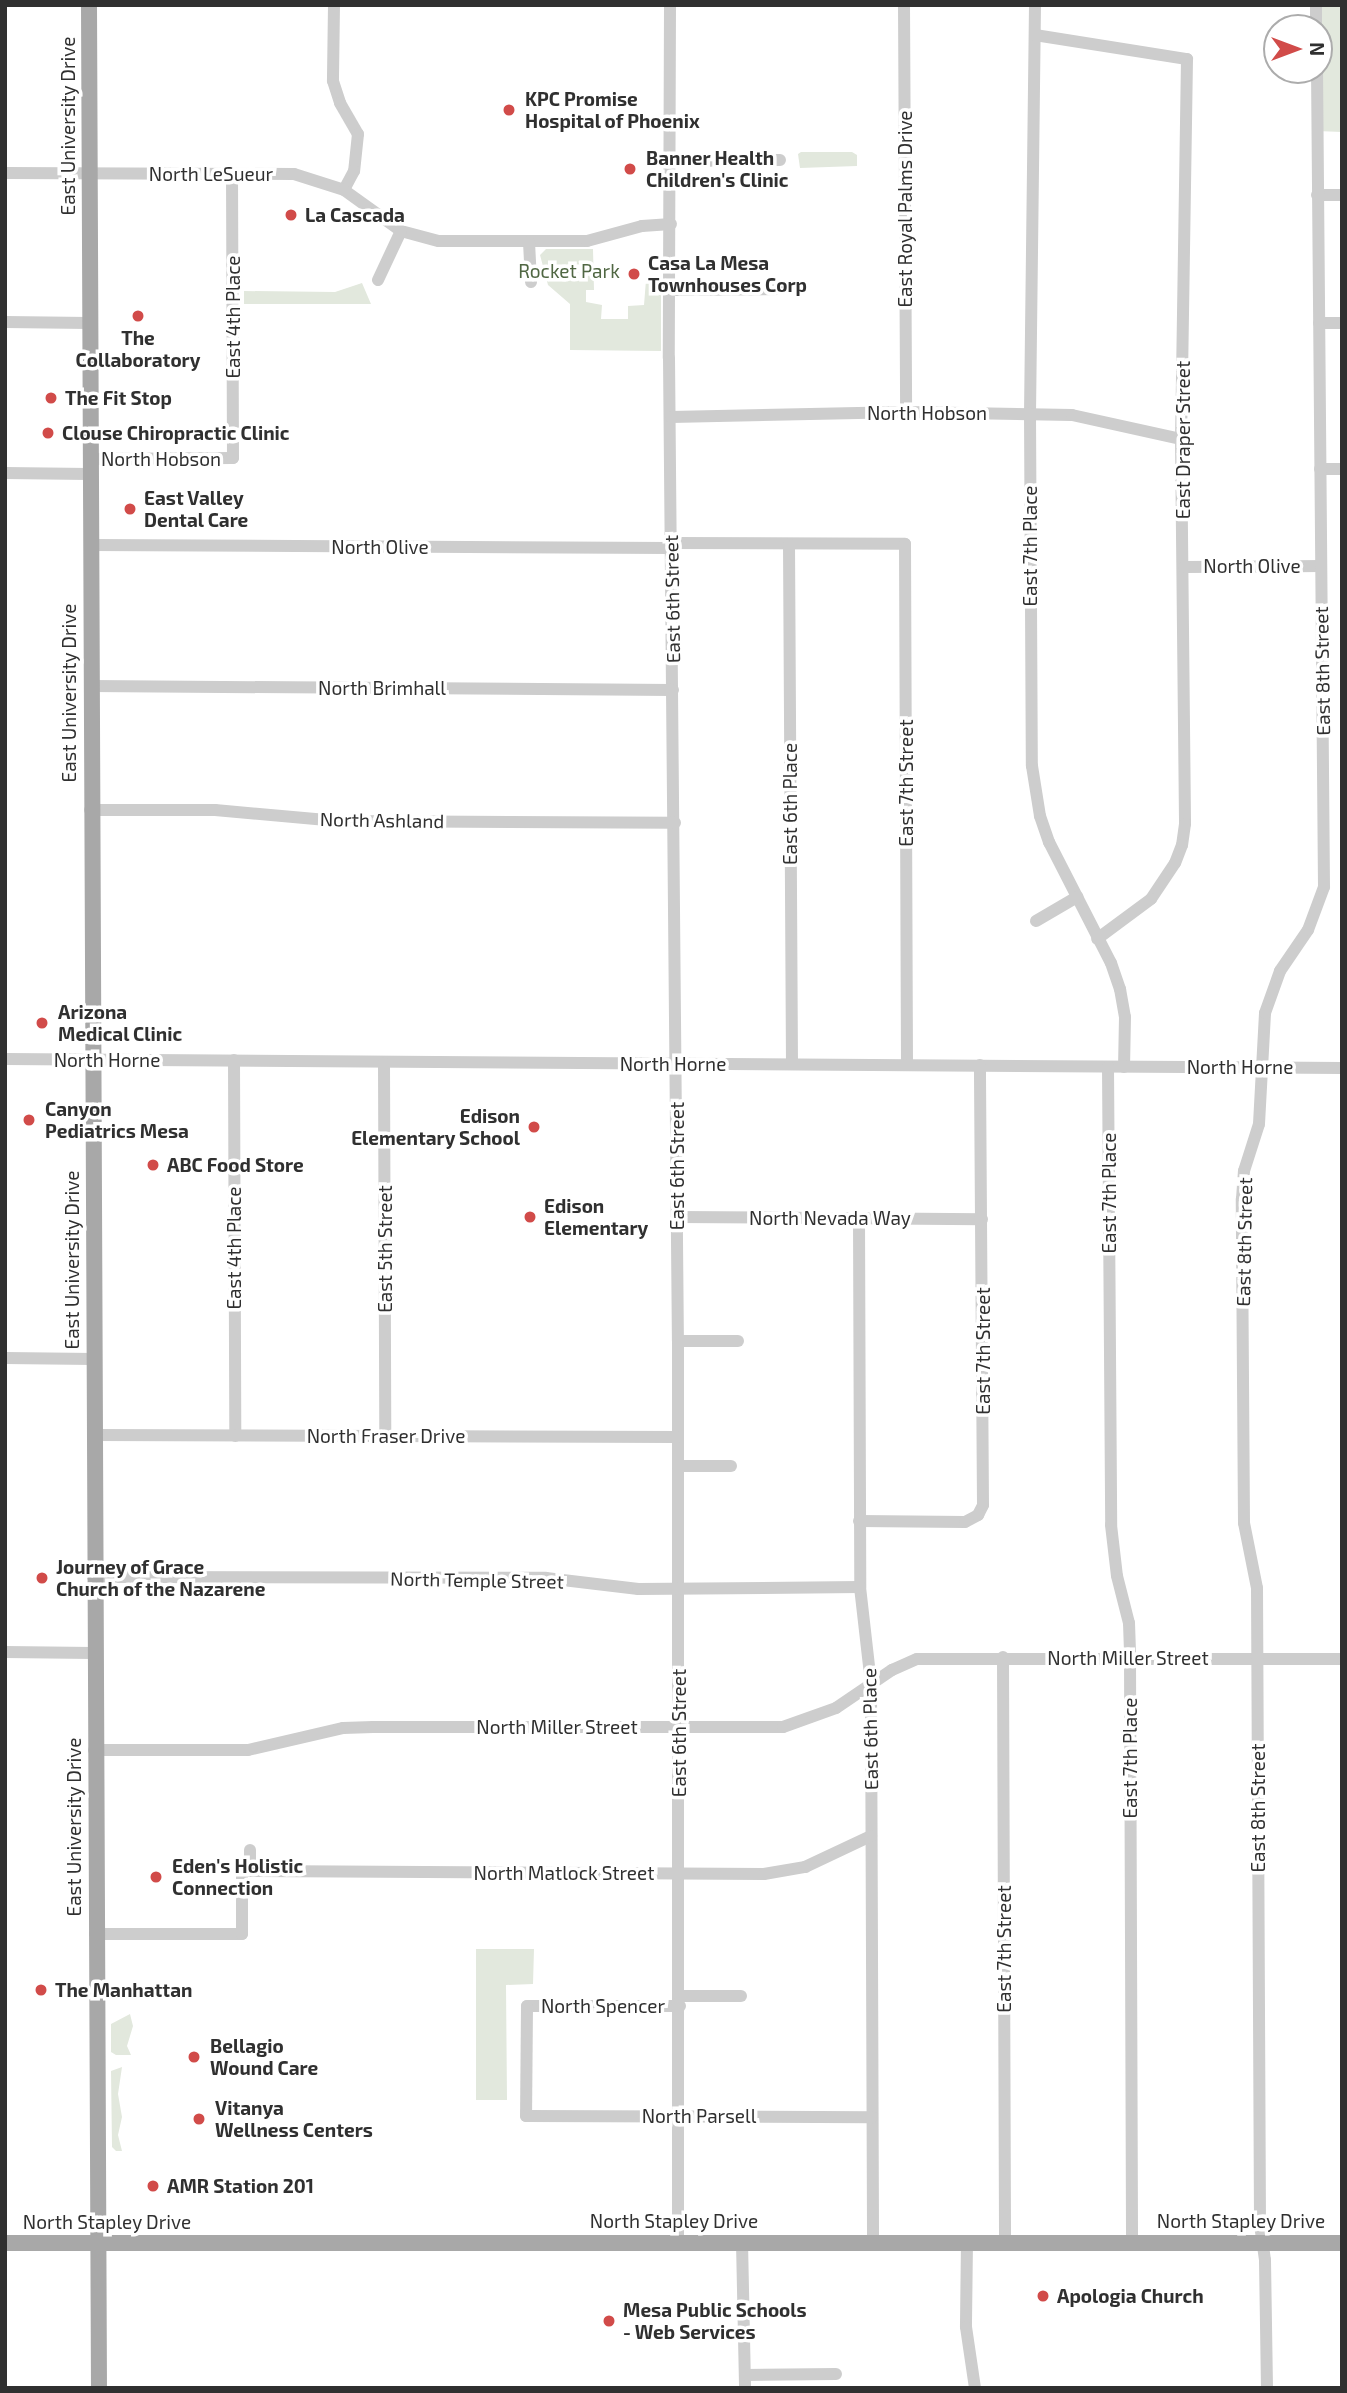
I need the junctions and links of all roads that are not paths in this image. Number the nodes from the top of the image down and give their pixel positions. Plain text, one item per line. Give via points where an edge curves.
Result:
1 (89, 5) edge
2 (334, 5) edge
3 (670, 5) edge
4 (904, 5) edge
5 (1035, 5) edge
6 (1035, 35) junction
7 (1317, 84) edge
8 (780, 160) dead end
9 (672, 161) junction
10 (5, 173) edge
11 (89, 175) junction
12 (232, 175) junction
13 (344, 190) junction
14 (1317, 195) junction
15 (1342, 195) edge
16 (671, 224) junction
17 (401, 231) junction
18 (529, 242) junction
19 (378, 280) dead end
20 (531, 282) dead end
21 (779, 289) dead end
22 (671, 290) junction
23 (5, 322) edge
24 (89, 323) junction
25 (1319, 323) junction
26 (1342, 323) edge
27 (906, 412) junction
28 (1030, 413) junction
29 (671, 417) junction
30 (1181, 439) junction
31 (233, 458) joint
32 (89, 467) junction
33 (1320, 469) junction
34 (1342, 469) edge
35 (5, 473) edge
36 (789, 544) junction
37 (905, 544) joint
38 (90, 545) junction
39 (671, 546) junction
40 (1321, 566) junction
41 (1184, 567) junction
42 (90, 686) junction
43 (673, 690) junction
44 (90, 810) junction
45 (674, 823) junction
46 (1077, 897) junction
47 (1036, 921) dead end
48 (1097, 939) junction
49 (5, 1059) edge
50 (91, 1059) junction
51 (234, 1060) junction
52 (384, 1063) junction
53 (676, 1064) junction
54 (792, 1065) junction
55 (908, 1065) junction
56 (980, 1065) junction
57 (1108, 1067) junction
58 (1124, 1067) junction
59 (1261, 1067) junction
60 (1342, 1068) edge
61 (677, 1217) junction
62 (859, 1218) junction
63 (982, 1219) junction
64 (678, 1341) junction
65 (737, 1341) dead end
66 (5, 1359) edge
67 (94, 1359) junction
68 (93, 1434) junction
69 (235, 1436) junction
70 (385, 1436) junction
71 (678, 1437) junction
72 (678, 1466) junction
73 (731, 1466) dead end
74 (859, 1521) junction
75 (93, 1577) junction
76 (678, 1587) junction
77 (860, 1587) junction
78 (5, 1652) edge
79 (93, 1653) junction
80 (1003, 1657) junction
81 (1130, 1657) junction
82 (1342, 1659) edge
83 (1258, 1660) junction
84 (871, 1684) junction
85 (678, 1727) junction
86 (94, 1750) junction
87 (872, 1836) junction
88 (250, 1850) dead end
89 (250, 1871) junction
90 (679, 1874) junction
91 (95, 1934) junction
92 (741, 1996) dead end
93 (680, 2001) junction
94 (526, 2116) joint
95 (680, 2117) junction
96 (872, 2117) junction
97 (967, 2241) junction
98 (1004, 2241) junction
99 (1132, 2241) junction
100 (678, 2242) junction
101 (742, 2242) junction
102 (873, 2242) junction
103 (1262, 2242) junction
104 (5, 2243) edge
105 (1342, 2243) edge
106 (96, 2244) junction
107 (836, 2374) dead end
108 (745, 2381) edge
109 (99, 2388) edge
110 (975, 2388) edge
111 (1267, 2388) edge

1 - 11 main road, East University Drive
2 - 13 street via 333,80 358,134 354,171
3 - 9 street, East 6th Street
4 - 27 street, East Royal Palms Drive
5 - 6 street, East 7th Place
6 - 28 street, East 7th Place
6 - 30 street, East Draper Street via 1187,59
7 - 14 street, East 8th Street
8 - 9 street
9 - 16 street, East 6th Street
10 - 11 street, North LeSueur
11 - 12 street, North LeSueur
11 - 24 main road, East University Drive
12 - 13 street, North LeSueur via 295,174
12 - 31 street, East 4th Place
13 - 17 street, North LeSueur
14 - 15 street
14 - 25 street, East 8th Street
16 - 18 street, North LeSueur via 642,226 587,242
16 - 22 street, East 6th Street
17 - 18 street, North LeSueur via 439,241
17 - 19 street
18 - 20 street
21 - 22 street
22 - 29 street, East 6th Street
23 - 24 street
24 - 32 main road, East University Drive
25 - 26 street
25 - 33 street, East 8th Street
27 - 28 street, North Hobson
27 - 29 street, North Hobson
28 - 30 street, North Hobson via 1072,415
28 - 46 street, East 7th Place via 1032,766 1040,816
29 - 39 street, East 6th Street
30 - 41 street, East Draper Street
31 - 32 street, North Hobson
32 - 35 street, North Hobson
32 - 38 main road, East University Drive
33 - 34 street
33 - 40 street, East 8th Street
36 - 37 street, North Olive
36 - 39 street, North Olive
36 - 54 street, East 6th Place
37 - 55 street, East 7th Street
38 - 39 street, North Olive
38 - 42 main road, East University Drive
39 - 43 street, East 6th Street
40 - 41 street, North Olive
40 - 59 street, East 8th Street via 1324,887 1308,930 1271,992 1262,1031
41 - 48 street, East Draper Street via 1187,804 1182,845 1151,899
42 - 43 street, North Brimhall
42 - 44 main road, East University Drive
43 - 45 street, East 6th Street
44 - 45 street, North Ashland via 215,810 338,821
44 - 50 main road, East University Drive
45 - 53 street, East 6th Street
46 - 47 street
46 - 48 street, East 7th Place
48 - 58 street, East 7th Place via 1120,989 1125,1017
49 - 50 street, North Horne
50 - 51 street, North Horne
50 - 67 main road, East University Drive
51 - 52 street, North Horne
51 - 69 street, East 4th Place
52 - 53 street, North Horne
52 - 70 street, East 5th Street
53 - 54 street, North Horne
53 - 61 street, East 6th Street
54 - 55 street, North Horne
55 - 56 street, North Horne
56 - 57 street, North Horne
56 - 63 street, East 7th Street
57 - 58 street, North Horne
57 - 81 street, East 7th Place via 1111,1525 1129,1623
58 - 59 street, North Horne
59 - 60 street, North Horne
59 - 83 street, East 8th Street via 1259,1124 1244,1171 1242,1199 1244,1523 1257,1584
61 - 62 street, North Nevada Way
61 - 64 street, East 6th Street
62 - 63 street, North Nevada Way
62 - 74 street, East 6th Place
63 - 74 street, East 7th Street via 981,1510 965,1522
64 - 65 street
64 - 71 street, East 6th Street
66 - 67 street
67 - 68 main road, East University Drive
68 - 69 street, North Fraser Drive
68 - 75 main road, East University Drive
69 - 70 street, North Fraser Drive
70 - 71 street, North Fraser Drive
71 - 72 street, East 6th Street
72 - 73 street
72 - 76 street, East 6th Street
74 - 77 street, East 6th Place
75 - 76 street, North Temple Street via 546,1578 638,1589
75 - 79 main road, East University Drive
76 - 77 street, North Temple Street
76 - 85 street, East 6th Street
77 - 84 street, East 6th Place
78 - 79 street
79 - 86 main road, East University Drive
80 - 81 street, North Miller Street
80 - 84 street, North Miller Street via 917,1659
80 - 98 street, East 7th Street
81 - 83 street, North Miller Street
81 - 99 street, East 7th Place
82 - 83 street, North Miller Street
83 - 103 street, East 8th Street
84 - 85 street, North Miller Street via 836,1708 783,1727
84 - 87 street, East 6th Place
85 - 86 street, North Miller Street via 343,1728 248,1750
85 - 90 street, East 6th Street
86 - 91 main road, East University Drive
87 - 90 street, North Matlock Street via 785,1872
87 - 96 street, East 6th Place
88 - 89 street
89 - 90 street, North Matlock Street
89 - 91 street via 242,1871 242,1934
90 - 93 street, East 6th Street
91 - 106 main road, East University Drive
92 - 93 street, North Spencer
93 - 94 street, North Spencer via 527,2006
93 - 95 street, East 6th Street
94 - 95 street, North Parsell
95 - 96 street, North Parsell
95 - 100 street, East 6th Street
96 - 102 street, East 6th Place
97 - 98 main road, North Stapley Drive
97 - 102 main road, North Stapley Drive
97 - 110 street via 966,2326
98 - 99 main road, North Stapley Drive
99 - 103 main road, North Stapley Drive
100 - 101 main road, North Stapley Drive
100 - 106 main road, North Stapley Drive
101 - 102 main road, North Stapley Drive
101 - 108 street
103 - 105 main road, North Stapley Drive
103 - 111 street, East 8th Street
104 - 106 main road, North Stapley Drive
106 - 109 main road, East University Drive
107 - 108 street

